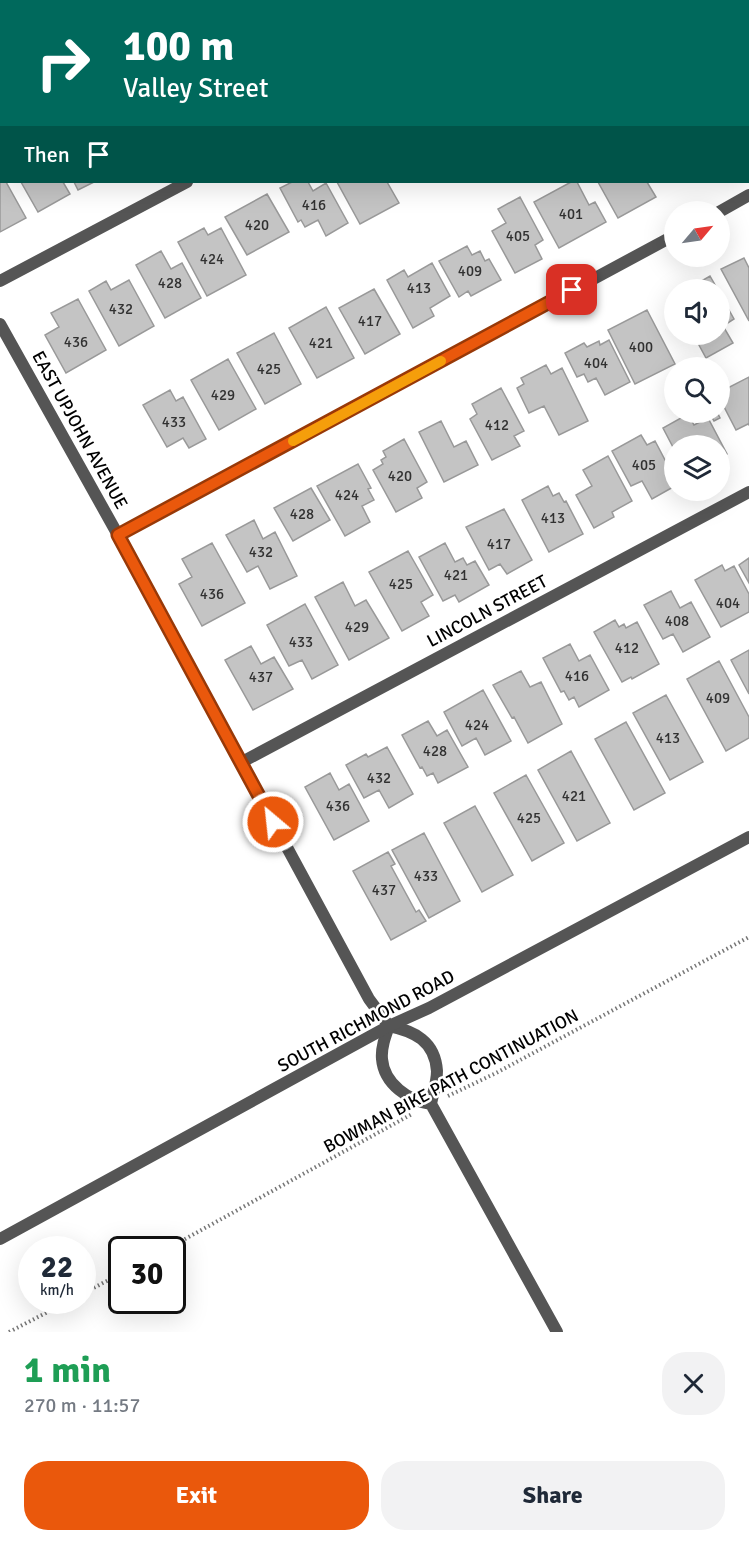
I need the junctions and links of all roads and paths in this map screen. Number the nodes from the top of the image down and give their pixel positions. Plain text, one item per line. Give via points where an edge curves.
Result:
1 (185, 183) edge
2 (749, 195) edge
3 (730, 206) edge
4 (664, 241) edge
5 (0, 281) edge
6 (0, 324) edge
7 (749, 492) edge
8 (118, 535) junction
9 (242, 762) junction
10 (749, 837) edge
11 (749, 937) edge
12 (389, 1026) junction
13 (431, 1104) junction
14 (186, 1238) edge
15 (0, 1239) edge
16 (44, 1314) edge
17 (9, 1332) edge
18 (557, 1332) edge

1 - 5 street
2 - 3 street
4 - 8 street
6 - 8 street, EAST UPJOHN AVENUE
7 - 9 street, LINCOLN STREET
8 - 9 street, EAST UPJOHN AVENUE
9 - 12 street, EAST UPJOHN AVENUE via 369,999
10 - 12 street, SOUTH RICHMOND ROAD
11 - 13 path, BOWMAN BIKE PATH CONTINUATION
12 - 13 street via 416,1034 427,1043 437,1069
12 - 13 street via 382,1060 389,1079 412,1100
12 - 15 street, SOUTH RICHMOND ROAD
13 - 14 path, BOWMAN BIKE PATH CONTINUATION
13 - 18 street
16 - 17 path

